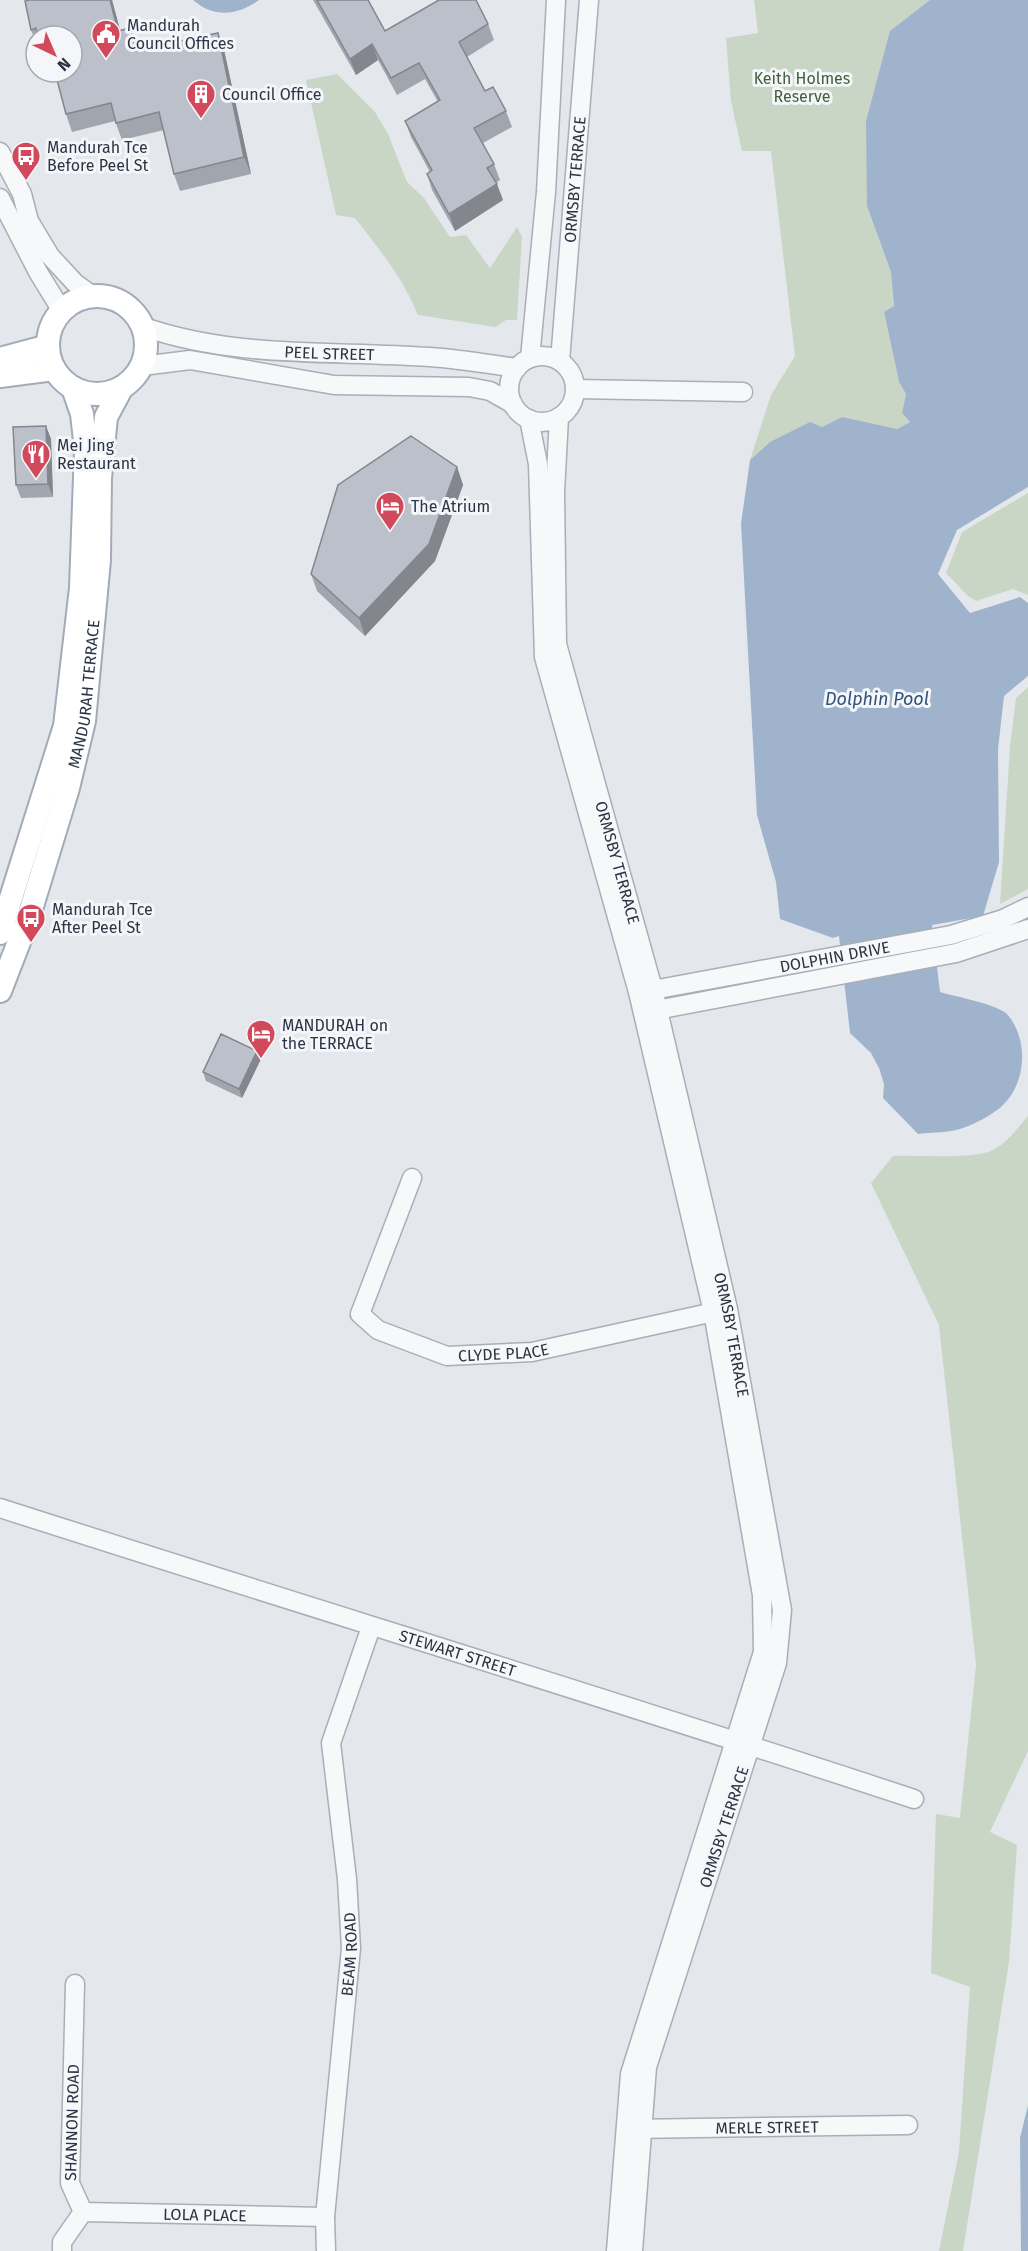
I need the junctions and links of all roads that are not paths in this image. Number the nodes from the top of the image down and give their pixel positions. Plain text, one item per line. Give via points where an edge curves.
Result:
1 (556, 0) edge
2 (590, 0) edge
3 (0, 152) edge
4 (0, 198) edge
5 (93, 296) junction
6 (62, 311) junction
7 (144, 327) junction
8 (48, 346) junction
9 (0, 359) edge
10 (560, 361) junction
11 (524, 363) junction
12 (142, 366) junction
13 (54, 369) junction
14 (0, 376) edge
15 (73, 388) junction
16 (121, 389) junction
17 (575, 389) junction
18 (743, 392) dead end
19 (513, 404) junction
20 (559, 417) junction
21 (529, 419) junction
22 (1028, 906) edge
23 (1028, 929) edge
24 (0, 933) edge
25 (980, 937) junction
26 (0, 991) edge
27 (645, 991) junction
28 (650, 1011) junction
29 (412, 1178) dead end
30 (721, 1310) junction
31 (0, 1508) edge
32 (371, 1627) junction
33 (742, 1742) junction
34 (915, 1799) dead end
35 (75, 1984) dead end
36 (908, 2125) dead end
37 (634, 2129) junction
38 (83, 2212) junction
39 (325, 2217) junction
40 (62, 2251) edge
41 (326, 2251) edge
42 (616, 2251) edge
43 (633, 2251) edge

1 - 11 street, ORMSBY TERRACE via 546,192
2 - 10 street, ORMSBY TERRACE
3 - 5 street via 22,194 29,220 50,256
4 - 6 street
5 - 6 main road via 71,303
5 - 7 main road via 118,300 129,307
6 - 8 main road via 49,333
7 - 11 street, PEEL STREET via 195,343 232,348
7 - 12 main road via 146,353
8 - 9 main road
8 - 13 main road
10 - 11 street via 541,356
10 - 17 street via 574,379
11 - 19 street via 509,385
12 - 16 main road
12 - 19 street, PEEL STREET via 190,360 334,385 469,387 490,391
13 - 14 main road
13 - 15 main road
15 - 16 main road via 97,394
15 - 24 main road, MANDURAH TERRACE via 82,414 86,449 81,588 65,726
16 - 26 main road, MANDURAH TERRACE via 106,417 100,478 99,560 84,721 29,916
17 - 18 street
17 - 20 street via 567,410
19 - 21 street
20 - 21 street via 539,422
20 - 27 street, ORMSBY TERRACE via 555,492 557,644
21 - 27 street, ORMSBY TERRACE via 538,464 544,657
22 - 25 street, DOLPHIN DRIVE
23 - 25 street, DOLPHIN DRIVE
25 - 27 street, DOLPHIN DRIVE via 762,969
25 - 28 street, DOLPHIN DRIVE via 781,986
27 - 28 street, ORMSBY TERRACE
28 - 30 street, ORMSBY TERRACE
29 - 30 street, CLYDE PLACE via 360,1314 378,1330 447,1356 532,1352
30 - 33 street, ORMSBY TERRACE via 762,1595 763,1652
31 - 32 street, STEWART STREET
32 - 33 street, STEWART STREET
32 - 39 street, BEAM ROAD via 331,1743 351,1948
33 - 34 street, STEWART STREET
33 - 37 street, ORMSBY TERRACE via 630,2074
35 - 38 street, SHANNON ROAD via 70,2184
36 - 37 street, MERLE STREET
37 - 42 street, ORMSBY TERRACE
37 - 43 street, ORMSBY TERRACE
38 - 39 street, LOLA PLACE
38 - 40 street via 62,2242
39 - 41 street, BEAM ROAD

